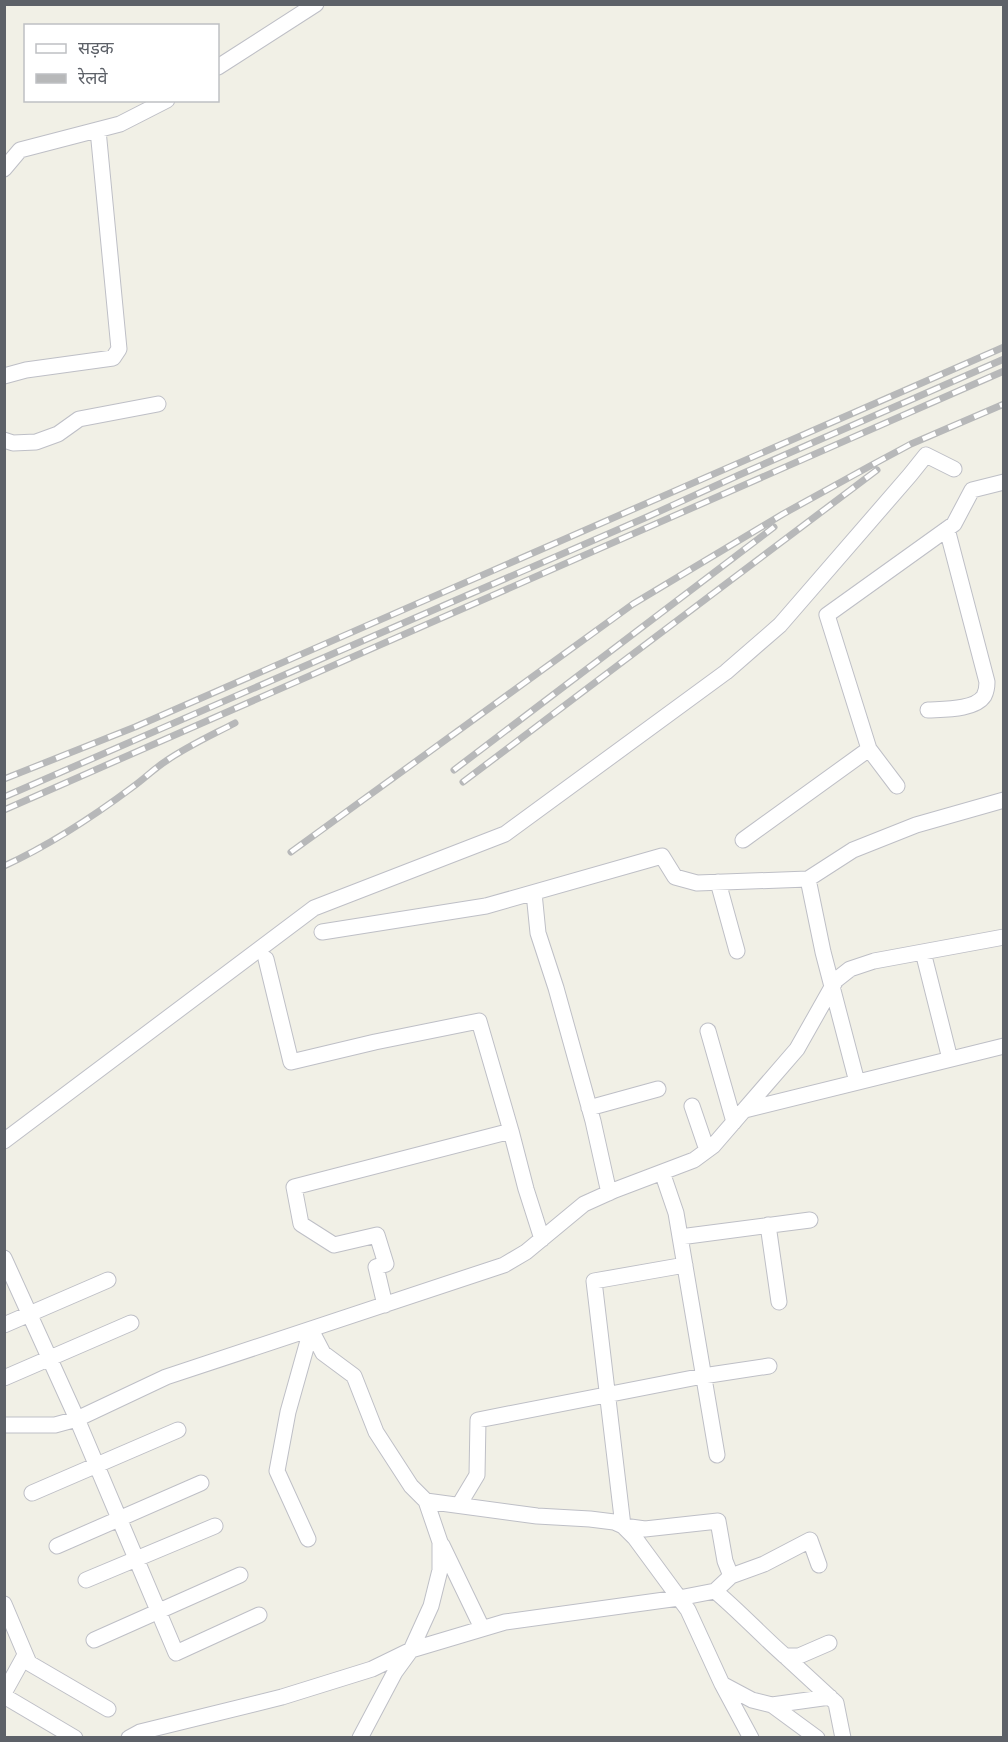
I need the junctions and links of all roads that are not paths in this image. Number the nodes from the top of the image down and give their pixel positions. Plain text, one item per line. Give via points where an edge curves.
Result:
1 (316, 4) edge
2 (219, 65) edge
3 (163, 102) edge
4 (98, 130) junction
5 (4, 169) edge
6 (4, 375) edge
7 (158, 404) dead end
8 (4, 440) edge
9 (954, 469) dead end
10 (1004, 482) edge
11 (947, 529) junction
12 (928, 710) dead end
13 (869, 749) junction
14 (897, 786) dead end
15 (1004, 800) edge
16 (743, 840) dead end
17 (808, 879) junction
18 (718, 882) junction
19 (534, 893) junction
20 (322, 932) dead end
21 (1004, 937) edge
22 (737, 951) dead end
23 (923, 952) junction
24 (266, 959) dead end
25 (832, 986) junction
26 (708, 1031) dead end
27 (1004, 1046) edge
28 (950, 1059) junction
29 (857, 1082) junction
30 (658, 1089) dead end
31 (692, 1106) dead end
32 (589, 1108) junction
33 (745, 1110) junction
34 (734, 1122) junction
35 (511, 1131) junction
36 (4, 1141) edge
37 (707, 1150) junction
38 (662, 1172) junction
39 (609, 1192) junction
40 (810, 1220) dead end
41 (768, 1225) junction
42 (680, 1237) junction
43 (542, 1239) junction
44 (4, 1258) edge
45 (685, 1265) junction
46 (108, 1280) dead end
47 (779, 1302) dead end
48 (385, 1305) junction
49 (30, 1314) junction
50 (131, 1323) dead end
51 (4, 1325) edge
52 (311, 1330) junction
53 (50, 1359) junction
54 (769, 1366) dead end
55 (703, 1376) junction
56 (4, 1378) edge
57 (608, 1396) junction
58 (77, 1419) junction
59 (4, 1425) edge
60 (178, 1430) dead end
61 (717, 1455) dead end
62 (96, 1466) junction
63 (201, 1483) dead end
64 (32, 1493) dead end
65 (426, 1501) junction
66 (459, 1505) junction
67 (118, 1519) junction
68 (214, 1526) dead end
69 (623, 1526) junction
70 (308, 1539) dead end
71 (440, 1542) junction
72 (57, 1546) dead end
73 (135, 1559) junction
74 (819, 1565) dead end
75 (240, 1575) dead end
76 (731, 1576) junction
77 (86, 1580) dead end
78 (715, 1591) junction
79 (679, 1598) junction
80 (4, 1604) edge
81 (157, 1612) junction
82 (259, 1615) dead end
83 (482, 1628) junction
84 (94, 1640) dead end
85 (829, 1643) dead end
86 (411, 1650) junction
87 (26, 1655) junction
88 (785, 1656) junction
89 (722, 1684) junction
90 (4, 1694) edge
91 (830, 1697) junction
92 (772, 1705) junction
93 (108, 1709) dead end
94 (75, 1737) edge
95 (129, 1737) edge
96 (360, 1737) edge
97 (751, 1737) edge
98 (817, 1737) edge
99 (843, 1737) edge

1 - 2 street
3 - 4 street via 120,124
4 - 5 street via 20,150
4 - 6 street via 119,349 113,357
7 - 8 street via 79,419 58,434 36,442
9 - 36 street via 926,455 780,625 726,672 505,834 314,908
10 - 11 street via 972,490 954,524
11 - 12 street via 987,682 978,703
11 - 13 street via 827,615
13 - 14 street
13 - 16 street
15 - 17 street via 916,825 853,850
17 - 18 street
17 - 25 street
18 - 19 street via 697,883 675,877 662,856
18 - 22 street
19 - 20 street via 486,906
19 - 32 street via 538,933
21 - 23 street
23 - 25 street via 850,969
23 - 28 street
24 - 35 street via 291,1062 479,1021
25 - 29 street
25 - 33 street via 797,1049
26 - 34 street
27 - 28 street
28 - 29 street
29 - 33 street
30 - 32 street
31 - 37 street
32 - 39 street
33 - 34 street
34 - 37 street
35 - 43 street
35 - 48 street via 294,1187 301,1224 334,1245 377,1235 386,1264 376,1267
37 - 38 street via 694,1160
38 - 39 street
38 - 42 street
39 - 43 street via 584,1204
40 - 41 street
41 - 42 street
41 - 47 street
42 - 45 street
43 - 48 street via 504,1265
44 - 49 street
45 - 55 street
45 - 57 street via 594,1281
46 - 49 street
48 - 52 street
49 - 51 street
49 - 53 street
50 - 53 street
52 - 58 street via 166,1377
52 - 65 street via 324,1353 354,1376 376,1432 411,1486
52 - 70 street via 288,1412 277,1471
53 - 56 street
53 - 58 street
54 - 55 street
55 - 57 street
55 - 61 street
57 - 66 street via 478,1420 477,1475
57 - 69 street
58 - 59 street via 55,1425
58 - 62 street
60 - 62 street
62 - 64 street
62 - 67 street
63 - 67 street
65 - 66 street
65 - 71 street
66 - 69 street
67 - 72 street
67 - 73 street
68 - 73 street
69 - 76 street via 645,1528 718,1521
69 - 79 street
71 - 83 street
71 - 86 street via 440,1570 431,1606
73 - 77 street
73 - 81 street
74 - 76 street via 810,1540
75 - 81 street
76 - 78 street
78 - 79 street
78 - 88 street
79 - 83 street
79 - 89 street
80 - 87 street
81 - 82 street via 176,1653
81 - 84 street
83 - 86 street
85 - 88 street via 799,1656
86 - 95 street via 372,1669 282,1697
86 - 96 street
87 - 90 street
87 - 93 street via 29,1663
88 - 91 street
89 - 92 street via 752,1700
89 - 97 street
90 - 94 street
91 - 92 street
91 - 99 street via 836,1703
92 - 98 street

